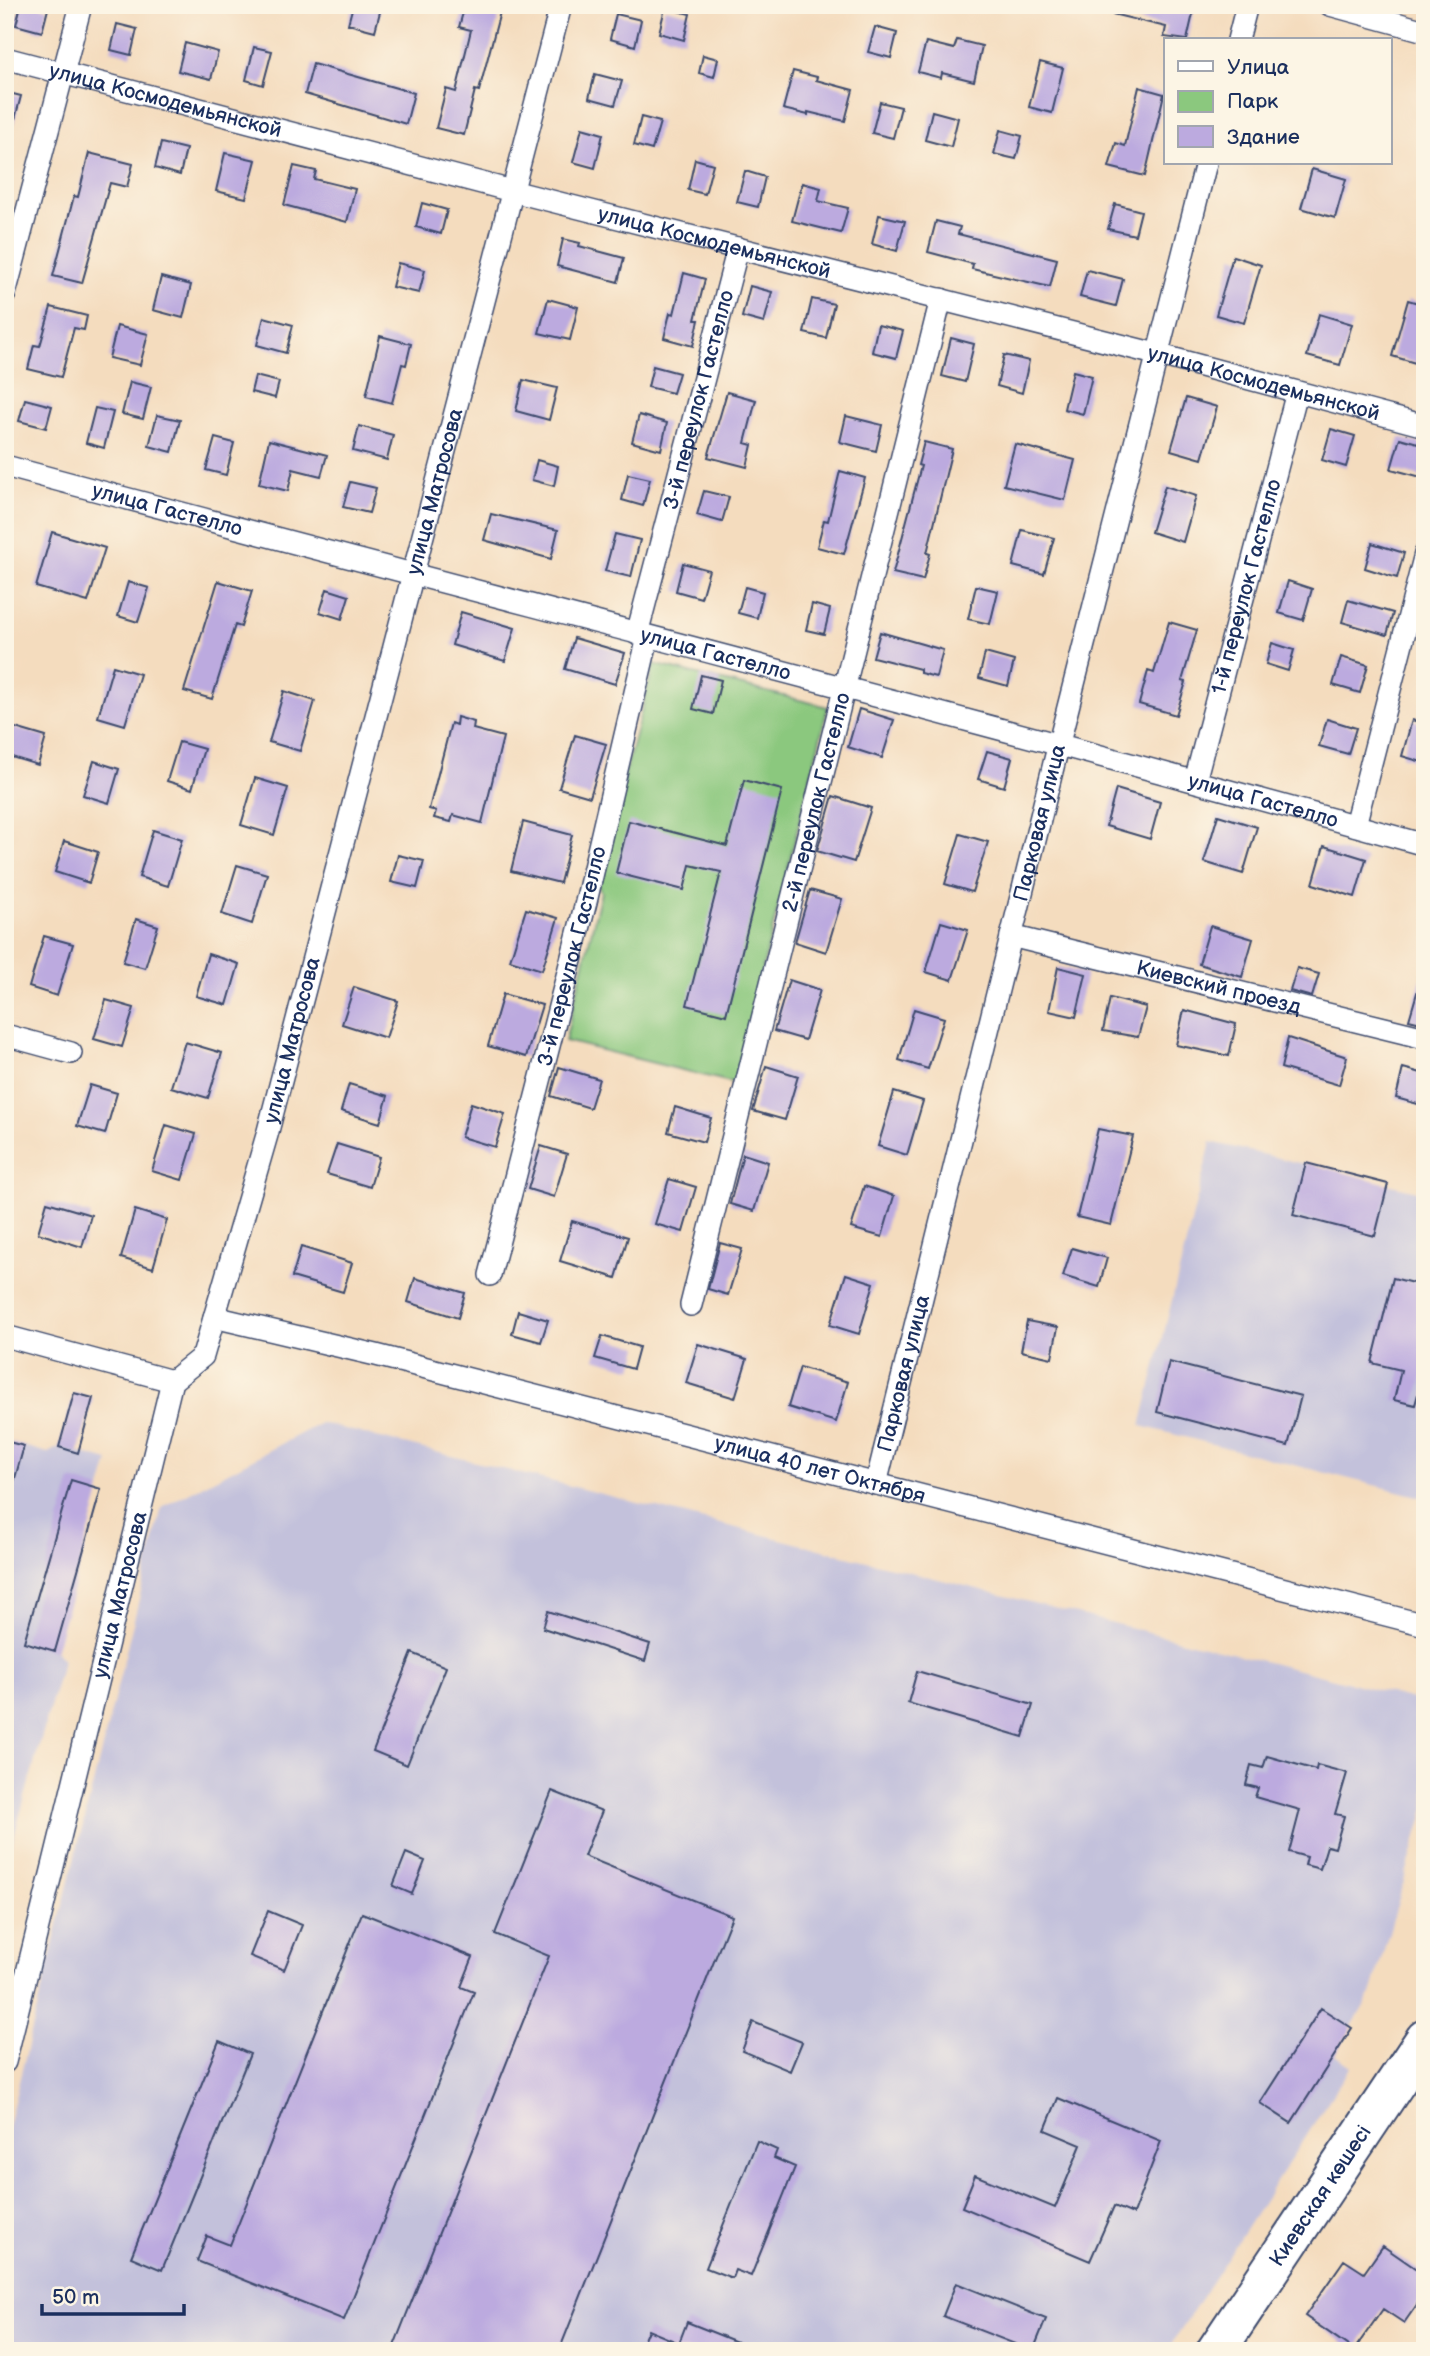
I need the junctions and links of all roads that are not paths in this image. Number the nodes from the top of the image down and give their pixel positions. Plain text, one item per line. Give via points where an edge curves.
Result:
1 (81, 5) edge
2 (561, 5) edge
3 (1247, 5) edge
4 (1330, 5) edge
5 (1425, 31) edge
6 (1239, 38) edge
7 (5, 58) edge
8 (63, 73) junction
9 (1206, 164) edge
10 (512, 191) junction
11 (738, 248) junction
12 (5, 294) edge
13 (941, 299) junction
14 (1156, 354) junction
15 (1297, 392) junction
16 (1425, 426) edge
17 (5, 466) edge
18 (1425, 554) edge
19 (412, 576) junction
20 (643, 635) junction
21 (844, 687) junction
22 (1059, 743) junction
23 (1195, 781) junction
24 (1355, 825) junction
25 (1425, 845) edge
26 (1011, 936) junction
27 (5, 1035) edge
28 (1425, 1038) edge
29 (71, 1053) dead end
30 (490, 1275) dead end
31 (691, 1305) dead end
32 (214, 1317) junction
33 (5, 1336) edge
34 (173, 1381) junction
35 (876, 1484) junction
36 (1425, 1625) edge
37 (1425, 2039) edge
38 (5, 2062) edge
39 (1216, 2351) edge

1 - 8 street
2 - 10 street, улица Матросова
3 - 6 street
4 - 5 street
7 - 8 street, улица Космодемьянской
8 - 10 street, улица Космодемьянской
8 - 12 street
9 - 14 street, Парковая улица
10 - 11 street, улица Космодемьянской
10 - 19 street, улица Матросова
11 - 13 street, улица Космодемьянской
11 - 20 street, 3-й переулок Гастелло
13 - 14 street, улица Космодемьянской
13 - 21 street, 2-й переулок Гастелло
14 - 15 street, улица Космодемьянской
14 - 22 street, Парковая улица
15 - 16 street, улица Космодемьянской
15 - 23 street, 1-й переулок Гастелло
17 - 19 street, улица Гастелло
18 - 24 street
19 - 20 street, улица Гастелло
19 - 32 street, улица Матросова via 267,1135
20 - 21 street, улица Гастелло
20 - 30 street, 3-й переулок Гастелло via 586,902
21 - 22 street, улица Гастелло
21 - 31 street, 2-й переулок Гастелло
22 - 23 street, улица Гастелло
22 - 26 street, Парковая улица
23 - 24 street, улица Гастелло
24 - 25 street, улица Гастелло
26 - 28 street, Киевский проезд
26 - 35 street, Парковая улица
27 - 29 street
32 - 34 street, улица Матросова via 203,1356
32 - 35 street, улица 40 лет Октября
33 - 34 street
34 - 38 street, улица Матросова
35 - 36 street, улица 40 лет Октября
37 - 39 highway, Киевская көшесі

